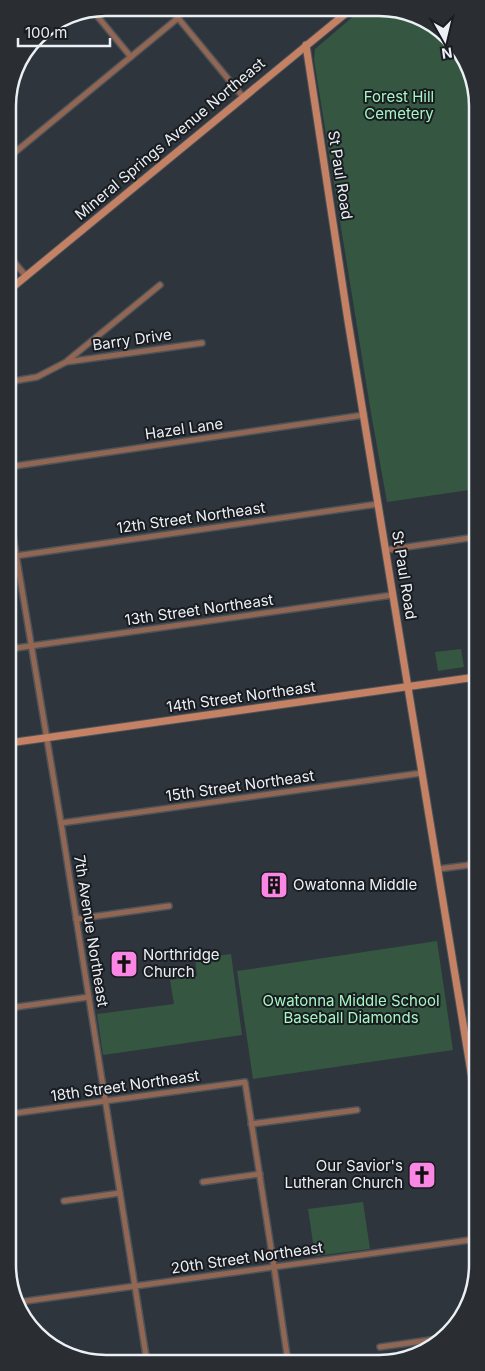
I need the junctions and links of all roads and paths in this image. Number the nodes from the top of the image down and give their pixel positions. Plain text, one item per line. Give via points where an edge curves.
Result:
1 (341, 16) edge
2 (98, 17) dead end
3 (306, 45) junction
4 (131, 57) junction
5 (243, 97) junction
6 (16, 151) edge
7 (16, 264) edge
8 (26, 276) junction
9 (16, 284) edge
10 (160, 285) dead end
11 (202, 343) dead end
12 (66, 362) junction
13 (16, 381) edge
14 (364, 415) junction
15 (16, 465) edge
16 (378, 504) junction
17 (469, 538) edge
18 (16, 550) edge
19 (386, 550) junction
20 (17, 556) junction
21 (393, 595) junction
22 (32, 646) junction
23 (16, 648) edge
24 (469, 678) edge
25 (408, 687) junction
26 (47, 738) junction
27 (16, 742) edge
28 (422, 773) junction
29 (61, 823) junction
30 (469, 865) edge
31 (438, 869) junction
32 (169, 906) dead end
33 (76, 919) junction
34 (89, 996) junction
35 (16, 1007) edge
36 (469, 1060) edge
37 (106, 1101) junction
38 (356, 1110) dead end
39 (16, 1113) edge
40 (251, 1124) junction
41 (260, 1174) junction
42 (203, 1182) dead end
43 (120, 1193) junction
44 (64, 1202) dead end
45 (469, 1240) edge
46 (274, 1267) junction
47 (135, 1286) junction
48 (24, 1301) edge
49 (427, 1340) edge
50 (380, 1347) dead end
51 (146, 1355) edge
52 (287, 1355) edge

1 - 3 street, Mineral Springs Avenue Northeast
2 - 4 street
3 - 5 street, Mineral Springs Avenue Northeast
3 - 14 street, St Paul Road
4 - 5 street via 178,18
4 - 6 street
5 - 8 street, Mineral Springs Avenue Northeast
7 - 8 street
8 - 9 street, Mineral Springs Avenue Northeast
10 - 12 street, Barry Drive
11 - 12 street, Barry Drive
12 - 13 street, Barry Drive via 37,377
14 - 15 street, Hazel Lane
14 - 16 street, St Paul Road
16 - 19 street, St Paul Road
16 - 20 street, 12th Street Northeast
17 - 19 street
18 - 20 street, 7th Avenue Northeast
19 - 21 street, St Paul Road
20 - 22 street, 7th Avenue Northeast
21 - 22 street, 13th Street Northeast
21 - 25 street, St Paul Road
22 - 23 street, 13th Street Northeast
22 - 26 street, 7th Avenue Northeast
24 - 25 street, 14th Street Northeast
25 - 26 street, 14th Street Northeast
25 - 28 street, St Paul Road
26 - 27 street, 14th Street Northeast
26 - 29 street, 7th Avenue Northeast
28 - 29 street, 15th Street Northeast
28 - 31 street, St Paul Road
29 - 33 street, 7th Avenue Northeast
30 - 31 street
31 - 36 street, St Paul Road
32 - 33 street
33 - 34 street, 7th Avenue Northeast
34 - 35 street
34 - 37 street, 7th Avenue Northeast
37 - 39 street, 18th Street Northeast
37 - 40 street, 18th Street Northeast via 245,1082
37 - 43 street, 7th Avenue Northeast
38 - 40 street
40 - 41 street
41 - 42 street
41 - 46 street
43 - 44 street
43 - 47 street, 7th Avenue Northeast
45 - 46 street, 20th Street Northeast
46 - 47 street, 20th Street Northeast
46 - 52 street
47 - 48 street, 20th Street Northeast
47 - 51 street, 7th Avenue Northeast
49 - 50 street

